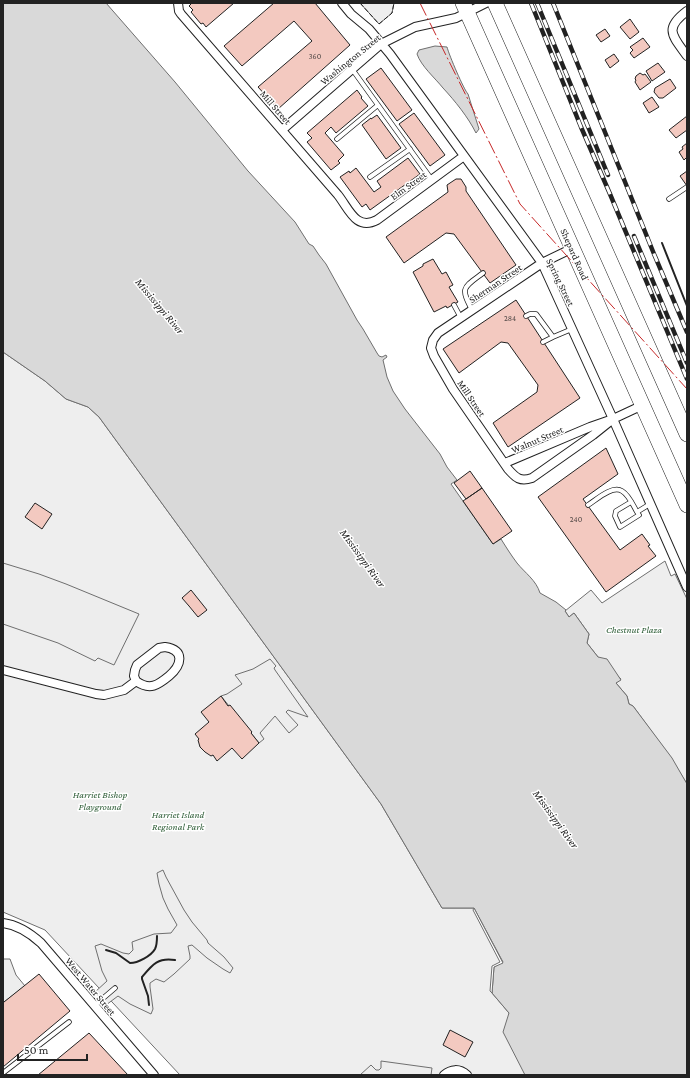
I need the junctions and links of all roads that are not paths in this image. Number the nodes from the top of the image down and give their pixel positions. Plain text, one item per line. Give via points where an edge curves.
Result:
1 (178, 3) edge
2 (342, 3) edge
3 (486, 3) edge
4 (495, 3) edge
5 (465, 8) edge
6 (687, 12) edge
7 (381, 44) junction
8 (687, 56) edge
9 (352, 69) junction
10 (378, 105) junction
11 (282, 130) junction
12 (337, 139) dead end
13 (410, 149) junction
14 (464, 156) junction
15 (370, 176) dead end
16 (432, 180) junction
17 (687, 187) edge
18 (669, 199) dead end
19 (362, 223) joint
20 (573, 248) junction
21 (542, 263) junction
22 (483, 273) dead end
23 (454, 305) dead end
24 (472, 310) junction
25 (526, 316) dead end
26 (461, 318) junction
27 (572, 329) junction
28 (553, 337) junction
29 (433, 340) joint
30 (543, 342) dead end
31 (643, 405) junction
32 (613, 419) junction
33 (687, 434) edge
34 (505, 463) junction
35 (631, 502) junction
36 (651, 504) junction
37 (588, 505) dead end
38 (687, 505) edge
39 (637, 512) junction
40 (686, 583) edge
41 (3, 670) edge
42 (136, 681) junction
43 (3, 923) edge
44 (115, 988) dead end
45 (94, 1006) junction
46 (69, 1022) dead end
47 (3, 1073) edge
48 (154, 1075) edge
49 (444, 1075) edge
50 (467, 1075) edge

1 - 11 street, Mill Street via 179,11
2 - 7 street, Spring Street
3 - 5 street, Washington Street
4 - 33 highway
5 - 7 street, Washington Street via 456,18 415,27
5 - 20 highway, Shepard Road
6 - 8 street via 676,20 672,30
7 - 9 street, Washington Street
7 - 14 street, Spring Street
9 - 10 lane
9 - 11 street, Washington Street
10 - 12 lane
10 - 13 lane
11 - 19 street, Mill Street via 353,216
13 - 15 lane
13 - 16 lane
14 - 16 street, Elm Street
14 - 21 street, Spring Street
16 - 19 street, Elm Street via 377,220
17 - 18 lane
20 - 21 street, Sherman Street
20 - 31 highway, Shepard Road
21 - 24 street, Sherman Street
21 - 27 street, Spring Street
22 - 24 lane via 469,284 464,292
23 - 26 lane
24 - 26 street, Sherman Street
25 - 28 lane via 536,314
26 - 29 street, Sherman Street via 438,333
27 - 28 lane
27 - 32 street, Spring Street
28 - 30 lane
29 - 34 street, Mill Street via 431,348 434,356 453,389
31 - 32 street, Walnut Street
31 - 38 highway, Shepard Road
32 - 34 street, Walnut Street
32 - 34 street, Walnut Street via 532,478 519,479
32 - 36 street, Spring Street
35 - 37 lane via 622,491 614,489
35 - 39 lane
35 - 39 lane via 616,511 615,516 620,527 639,515
36 - 39 lane
36 - 40 street, Spring Street
41 - 42 street via 96,694 124,690
42 - 42 street via 146,686 159,684 176,670 179,664 177,652 165,646 159,648 137,665 134,676
43 - 45 street, West Water Street via 26,931 41,943
44 - 45 lane
45 - 48 street, West Water Street
46 - 47 lane
49 - 50 street via 449,1071 460,1070

